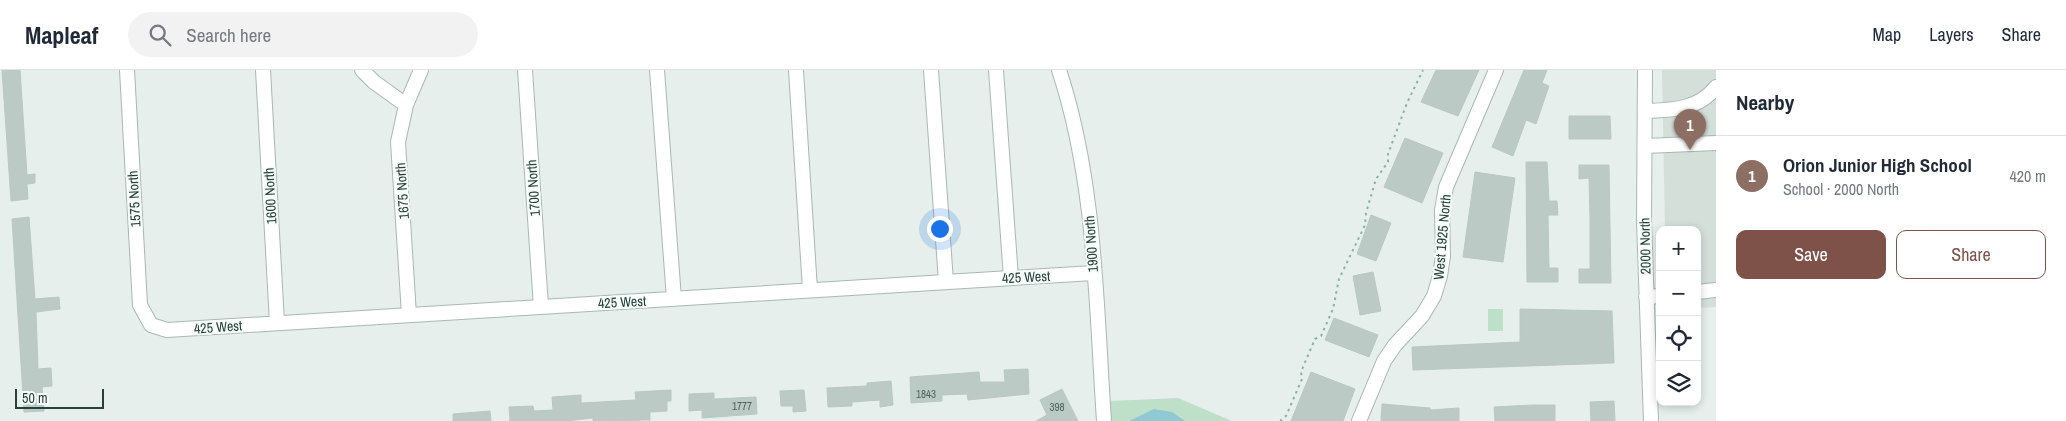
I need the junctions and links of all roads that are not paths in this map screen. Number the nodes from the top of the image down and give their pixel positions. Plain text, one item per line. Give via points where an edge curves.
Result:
1 (127, 70) edge
2 (263, 70) edge
3 (362, 70) edge
4 (421, 70) edge
5 (525, 70) edge
6 (658, 70) edge
7 (796, 70) edge
8 (931, 70) edge
9 (996, 70) edge
10 (1059, 70) edge
11 (1496, 70) edge
12 (1645, 70) edge
13 (1716, 87) edge
14 (406, 106) junction
15 (1645, 111) junction
16 (1716, 143) edge
17 (1645, 146) junction
18 (1093, 273) junction
19 (1012, 278) junction
20 (946, 282) junction
21 (810, 290) junction
22 (1716, 290) edge
23 (1701, 292) edge
24 (1653, 296) edge
25 (674, 299) junction
26 (541, 307) junction
27 (409, 315) junction
28 (277, 323) junction
29 (151, 325) joint
30 (1104, 421) edge
31 (1358, 421) edge
32 (1651, 421) edge

1 - 29 street, 1575 North via 140,305
2 - 28 street, 1600 North
3 - 14 street
4 - 14 street, 1675 North
5 - 26 street, 1700 North
6 - 25 street
7 - 21 street
8 - 20 street
9 - 19 street
10 - 18 street, 1900 North via 1087,189
11 - 31 street, West 1925 North via 1446,187 1440,276 1434,296 1422,316 1384,361
12 - 15 street, 2000 North
13 - 15 street via 1699,102 1686,108
14 - 27 street, 1675 North via 398,142
15 - 17 street, 2000 North
16 - 17 street
17 - 24 street, 2000 North
18 - 19 street, 425 West
18 - 30 street, 1900 North
19 - 20 street, 425 West
20 - 21 street, 425 West
21 - 25 street, 425 West
22 - 23 street
24 - 32 street, 2000 North
25 - 26 street, 425 West
26 - 27 street, 425 West
27 - 28 street, 425 West
28 - 29 street, 425 West via 167,330

